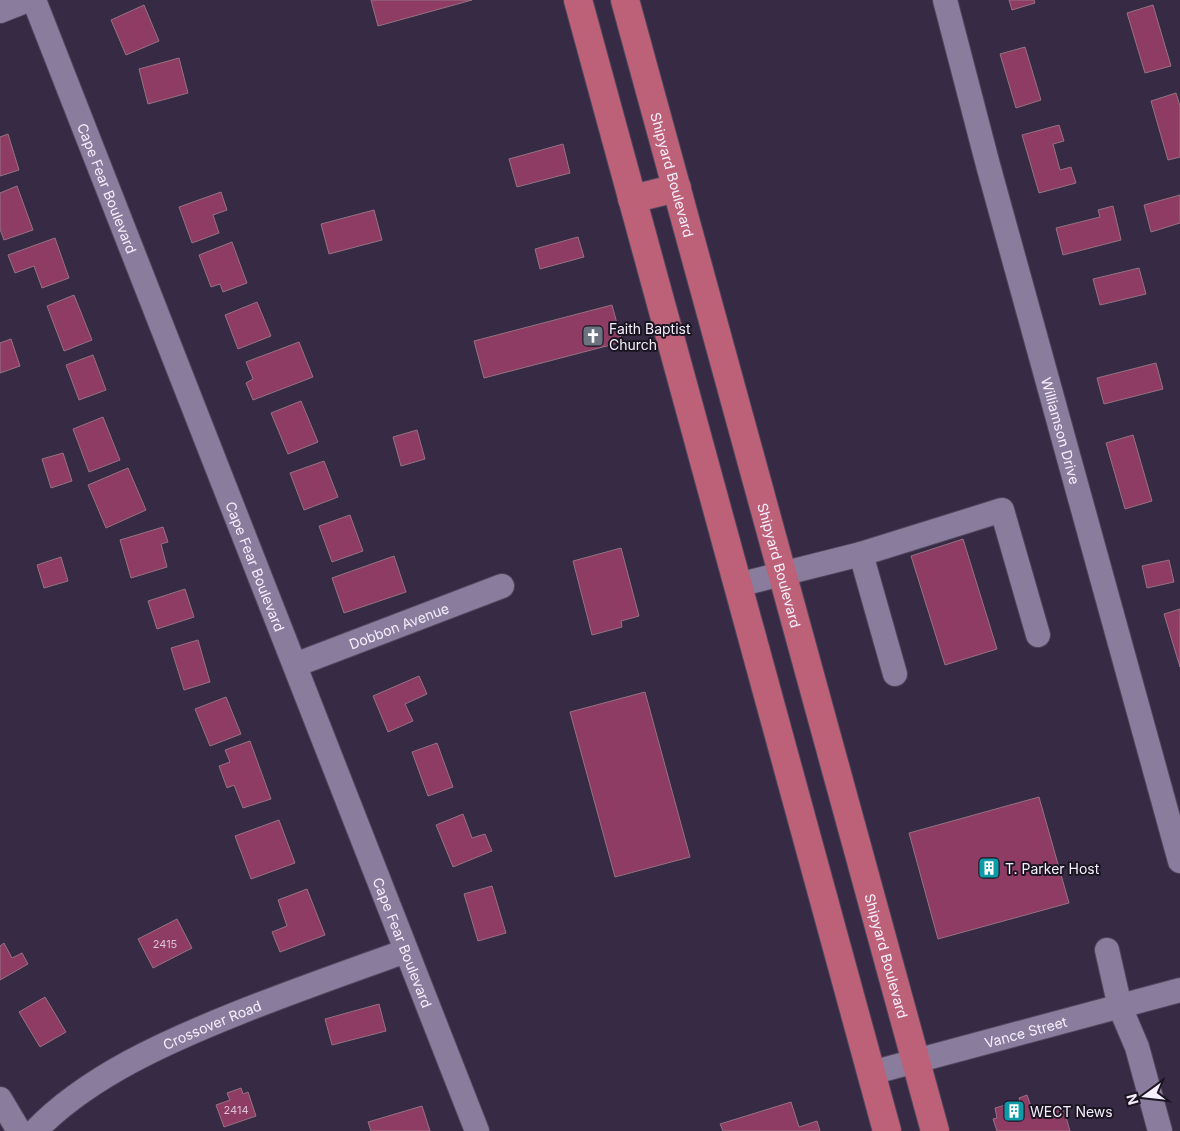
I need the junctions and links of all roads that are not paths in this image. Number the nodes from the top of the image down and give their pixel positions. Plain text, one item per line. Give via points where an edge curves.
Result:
1 (28, 0) edge
2 (34, 0) edge
3 (578, 0) edge
4 (625, 0) edge
5 (944, 0) edge
6 (0, 11) edge
7 (676, 188) junction
8 (632, 199) junction
9 (861, 554) junction
10 (782, 574) junction
11 (738, 585) junction
12 (502, 586) dead end
13 (1038, 635) dead end
14 (295, 665) junction
15 (895, 674) dead end
16 (1180, 861) edge
17 (1107, 950) dead end
18 (406, 951) junction
19 (1180, 990) edge
20 (1120, 1007) junction
21 (916, 1062) junction
22 (871, 1074) junction
23 (0, 1099) edge
24 (19, 1131) edge
25 (35, 1131) edge
26 (477, 1131) edge
27 (887, 1131) edge
28 (935, 1131) edge
29 (1160, 1131) edge

1 - 6 street
2 - 14 street, Cape Fear Boulevard
3 - 8 main road
4 - 7 main road, Shipyard Boulevard
5 - 16 street, Williamson Drive
7 - 8 main road
7 - 10 main road, Shipyard Boulevard
8 - 11 main road
9 - 10 street
9 - 13 street via 1002,510
9 - 15 street
10 - 11 street
10 - 21 main road, Shipyard Boulevard
11 - 22 main road
12 - 14 street, Dobbon Avenue
14 - 18 street, Cape Fear Boulevard
17 - 20 street
18 - 25 street, Crossover Road via 293,990 199,1028 133,1060 81,1092
18 - 26 street, Cape Fear Boulevard
19 - 20 street, Vance Street
20 - 21 street, Vance Street
20 - 29 street via 1136,1047
21 - 22 street, Vance Street
21 - 28 main road, Shipyard Boulevard
22 - 27 main road
23 - 24 street

